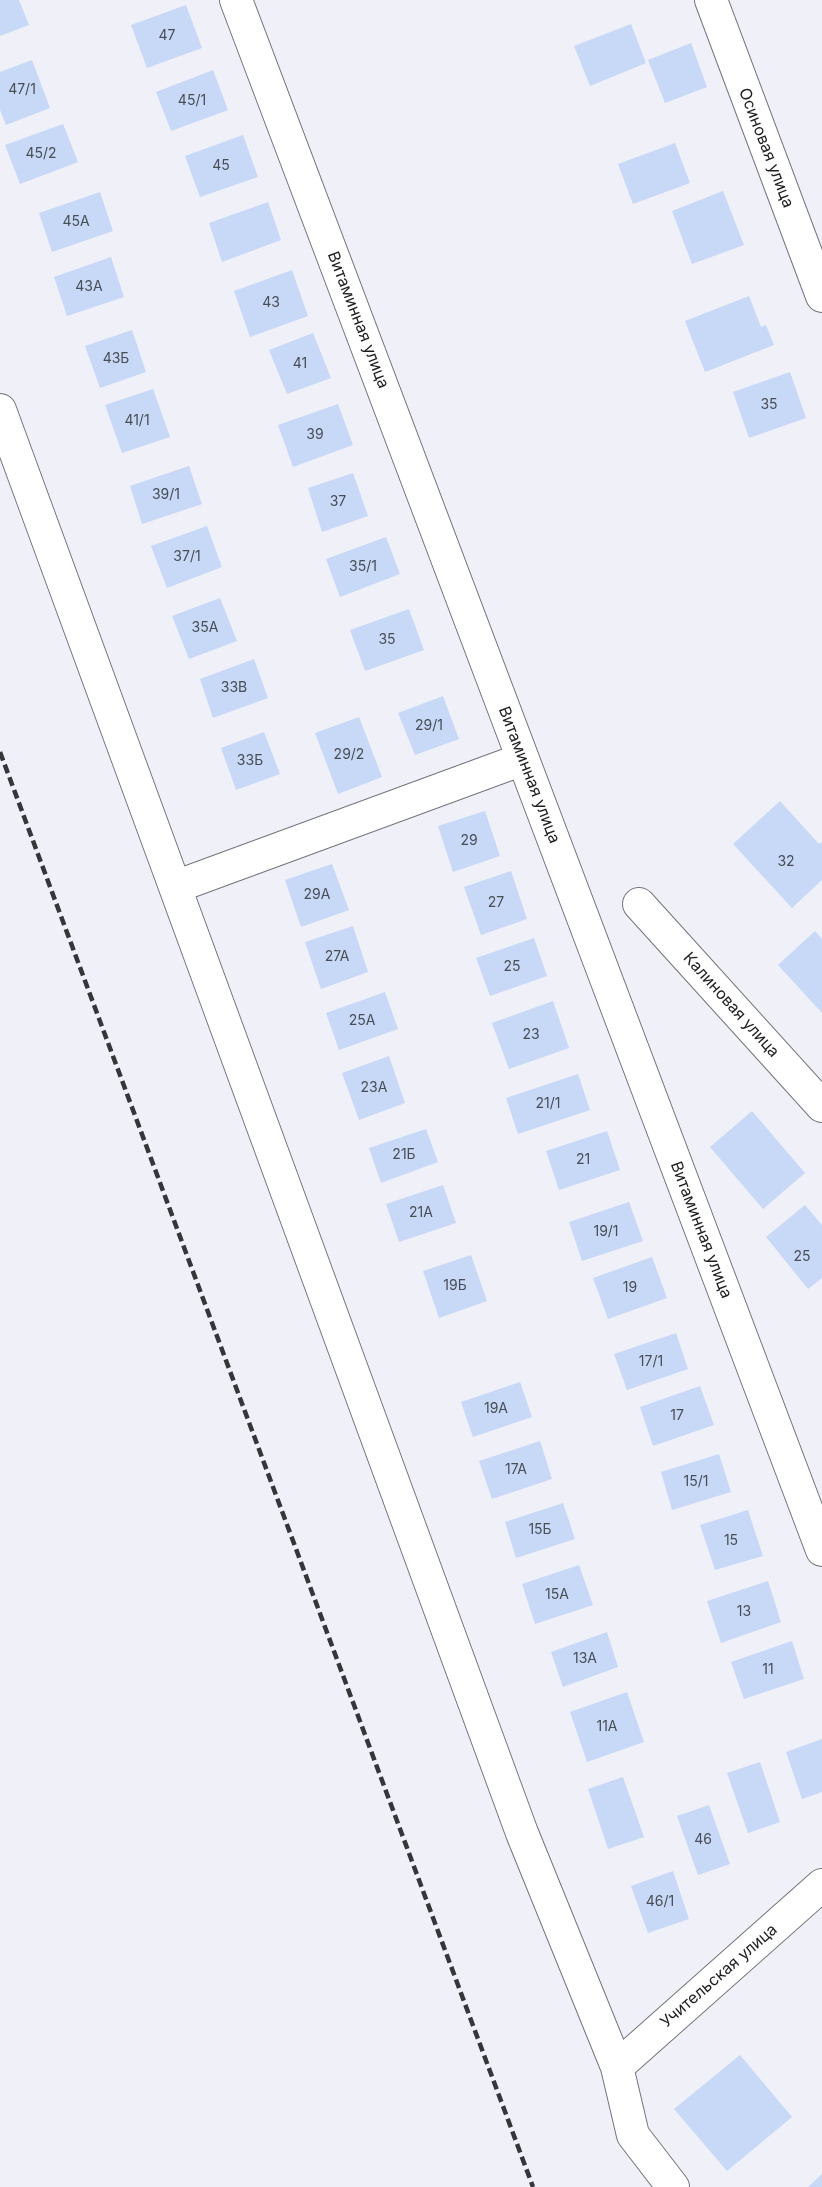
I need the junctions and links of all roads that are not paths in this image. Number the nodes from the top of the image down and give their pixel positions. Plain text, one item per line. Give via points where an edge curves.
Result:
1 (236, 0) edge
2 (711, 0) edge
3 (822, 296) edge
4 (0, 410) edge
5 (523, 759) junction
6 (175, 887) junction
7 (639, 904) dead end
8 (822, 1106) edge
9 (822, 1550) edge
10 (822, 1885) edge
11 (617, 2067) junction
12 (673, 2187) edge

1 - 5 street, Витаминная улица
2 - 3 street, Осиновая улица
4 - 6 street
5 - 6 street
5 - 9 street, Витаминная улица
6 - 11 street via 522,1833
7 - 8 street, Калиновая улица
10 - 11 street, Учительская улица
11 - 12 street via 633,2135

